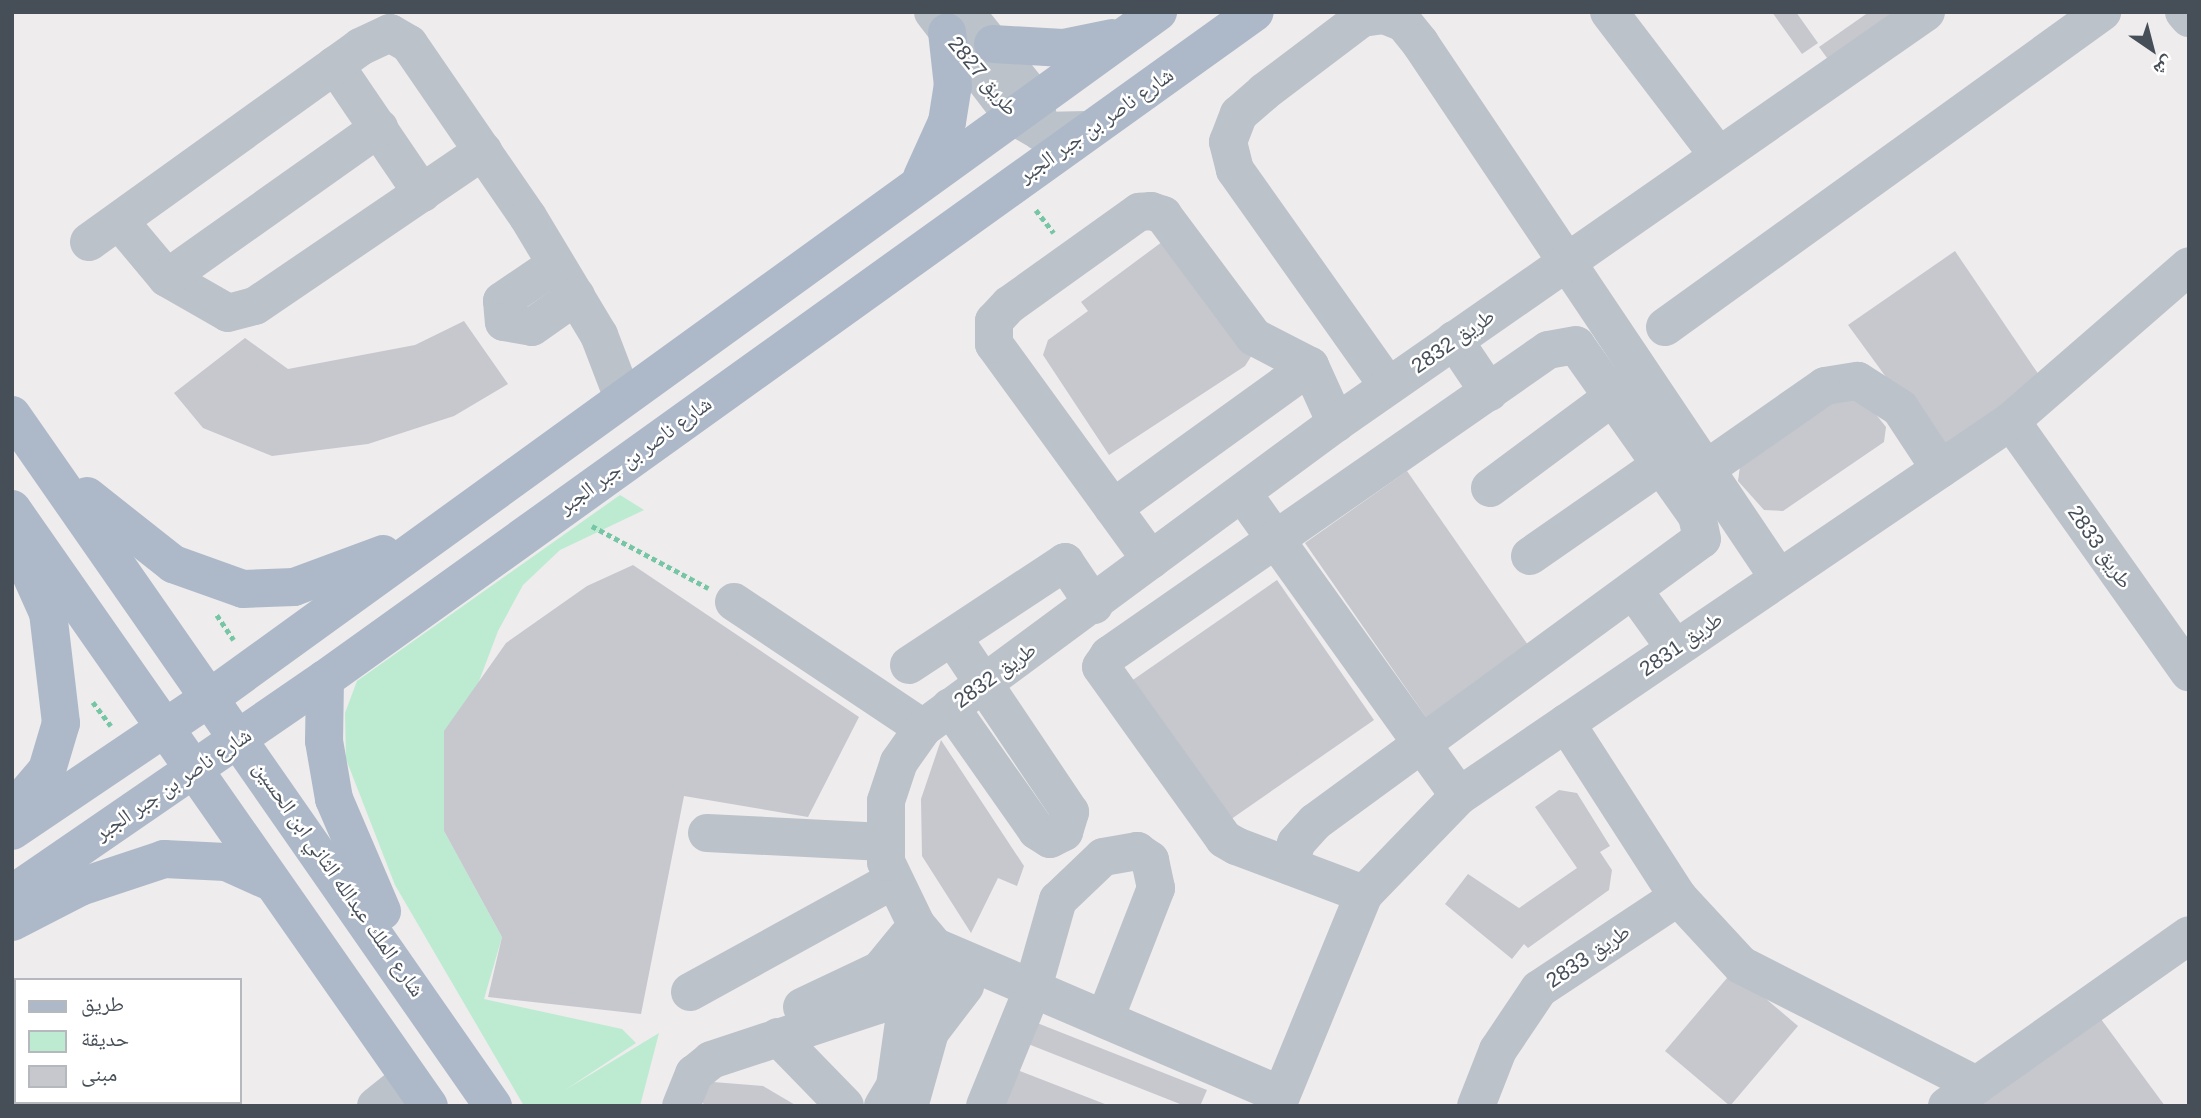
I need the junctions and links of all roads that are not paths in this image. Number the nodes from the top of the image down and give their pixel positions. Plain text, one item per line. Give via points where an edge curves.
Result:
1 (1255, 12) edge
2 (1609, 12) edge
3 (1926, 12) edge
4 (2102, 12) edge
5 (2184, 12) edge
6 (2189, 18) edge
7 (948, 19) edge
8 (1144, 22) edge
9 (993, 44) junction
10 (335, 65) junction
11 (1029, 115) junction
12 (379, 128) junction
13 (1088, 130) junction
14 (483, 151) junction
15 (1717, 154) junction
16 (1027, 174) junction
17 (919, 182) junction
18 (422, 193) junction
19 (528, 217) junction
20 (1570, 260) junction
21 (2189, 266) edge
22 (167, 278) junction
23 (1665, 327) dead end
24 (1454, 340) junction
25 (659, 372) junction
26 (1314, 377) junction
27 (1388, 386) junction
28 (1489, 391) junction
29 (1614, 396) junction
30 (623, 398) junction
31 (12, 415) edge
32 (1340, 421) junction
33 (2011, 421) junction
34 (1661, 464) junction
35 (50, 466) junction
36 (1706, 469) junction
37 (1940, 469) junction
38 (1490, 488) dead end
39 (1243, 494) junction
40 (490, 495) junction
41 (1114, 508) junction
42 (12, 509) edge
43 (12, 536) edge
44 (1276, 540) junction
45 (1530, 556) dead end
46 (1151, 560) junction
47 (1778, 577) junction
48 (1634, 591) junction
49 (734, 602) road end
50 (1094, 605) junction
51 (953, 638) junction
52 (1675, 648) junction
53 (909, 665) dead end
54 (2189, 672) edge
55 (325, 679) junction
56 (983, 682) junction
57 (211, 698) junction
58 (936, 718) junction
59 (1566, 723) junction
60 (164, 730) junction
61 (240, 737) junction
62 (1420, 743) junction
63 (193, 770) junction
64 (1458, 796) junction
65 (12, 811) edge
66 (12, 831) edge
67 (707, 833) dead end
68 (884, 842) junction
69 (1290, 866) junction
70 (892, 881) junction
71 (271, 882) junction
72 (12, 894) edge
73 (1364, 894) junction
74 (1678, 897) junction
75 (12, 922) edge
76 (2189, 935) edge
77 (949, 951) junction
78 (414, 987) junction
79 (1032, 990) junction
80 (690, 992) dead end
81 (801, 1007) dead end
82 (1105, 1019) junction
83 (778, 1037) junction
84 (1896, 1044) junction
85 (420, 1092) edge
86 (1962, 1096) edge
87 (1279, 1100) edge
88 (376, 1106) edge
89 (493, 1106) edge
90 (681, 1106) edge
91 (845, 1106) edge
92 (883, 1106) edge
93 (909, 1106) edge
94 (985, 1106) edge
95 (1476, 1106) edge
96 (1925, 1106) edge

1 - 13 main road, شارع ناصر بن جبر الجبر
2 - 15 street
3 - 15 street, طريق 2832
4 - 23 street
5 - 6 street
7 - 9 street, طريق 2827
7 - 11 street, طريق 2827
7 - 17 main road via 953,86 947,122
8 - 9 main road via 1063,48
8 - 11 main road
9 - 11 street, طريق 2827
10 - 12 street
10 - 14 street via 390,33 409,44
10 - 22 street via 104,232
11 - 13 street, طريق 2827
11 - 16 street, طريق 2827
11 - 17 main road
12 - 18 street
12 - 22 street
13 - 16 main road, شارع ناصر بن جبر الجبر
14 - 18 street
14 - 19 street
15 - 20 street, طريق 2832
16 - 55 main road, شارع ناصر بن جبر الجبر
17 - 25 main road
18 - 22 street via 255,306 228,313
19 - 25 street via 628,345
19 - 30 street via 609,354
20 - 24 street, طريق 2832
20 - 27 street via 1404,23 1384,15 1362,18 1239,114 1227,142 1235,170
20 - 36 street
21 - 33 street, طريق 2831
24 - 27 street, طريق 2832
24 - 28 street
25 - 30 main road
26 - 32 street
26 - 41 street
26 - 41 street via 1254,337 1163,215 1139,212 993,321 994,344
27 - 32 street, طريق 2832
28 - 29 street via 1566,342 1583,352
28 - 44 street
29 - 34 street
29 - 38 street
30 - 40 main road
31 - 35 main road, شارع الملك عبدالله الثاني ابن الحسين
32 - 39 street, طريق 2832
33 - 37 street, طريق 2831
33 - 54 street, طريق 2833
34 - 45 street
34 - 48 street via 1701,523 1702,539
35 - 40 main road via 173,565 243,589 294,587 358,567
35 - 57 main road, شارع الملك عبدالله الثاني ابن الحسين
36 - 37 street via 1784,409 1825,386 1858,381 1900,408
36 - 47 street
37 - 47 street, طريق 2831
39 - 44 street
39 - 46 street, طريق 2832
40 - 57 main road
41 - 46 street
42 - 60 main road
43 - 65 main road via 48,613 61,723 47,770
44 - 62 street
44 - 69 street via 1109,655 1101,667 1214,830
46 - 50 street, طريق 2832
47 - 52 street, طريق 2831
48 - 52 street
48 - 62 street
49 - 58 street
50 - 51 street via 1065,562
50 - 56 street, طريق 2832
51 - 53 street
51 - 56 street
52 - 59 street, طريق 2831
55 - 61 main road, شارع ناصر بن جبر الجبر
55 - 78 main road via 324,741 334,799
56 - 58 street, طريق 2832
56 - 58 street via 1070,812 1064,832 1050,839 1037,831
57 - 60 main road
57 - 61 main road, شارع الملك عبدالله الثاني ابن الحسين
58 - 68 street, طريق 2832 via 891,788
59 - 64 street, طريق 2831
59 - 74 street
60 - 63 main road
60 - 66 main road
61 - 63 main road, شارع ناصر بن جبر الجبر
61 - 78 main road, شارع الملك عبدالله الثاني ابن الحسين
62 - 64 street
62 - 69 street via 1307,828
63 - 71 main road
63 - 72 main road, شارع ناصر بن جبر الجبر
64 - 73 street, طريق 2831
67 - 68 street
68 - 70 street, طريق 2832
69 - 73 street
70 - 77 street, طريق 2832
70 - 80 street
71 - 75 main road via 226,862 164,859 80,887
71 - 85 main road
73 - 87 street, طريق 2831
74 - 84 street via 1741,965
74 - 95 street, طريق 2833 via 1539,989 1498,1050
76 - 86 street
77 - 79 street
77 - 81 street via 880,970
77 - 83 street via 878,1005
77 - 92 street via 904,1022 895,1086
77 - 93 street
78 - 89 main road, شارع الملك عبدالله الثاني ابن الحسين
79 - 82 street
79 - 82 street via 1068,883 1103,857 1138,851 1150,860 1156,888
79 - 94 street
82 - 87 street
83 - 90 street via 711,1060 694,1074
83 - 91 street
84 - 86 street
84 - 96 street
85 - 88 street

